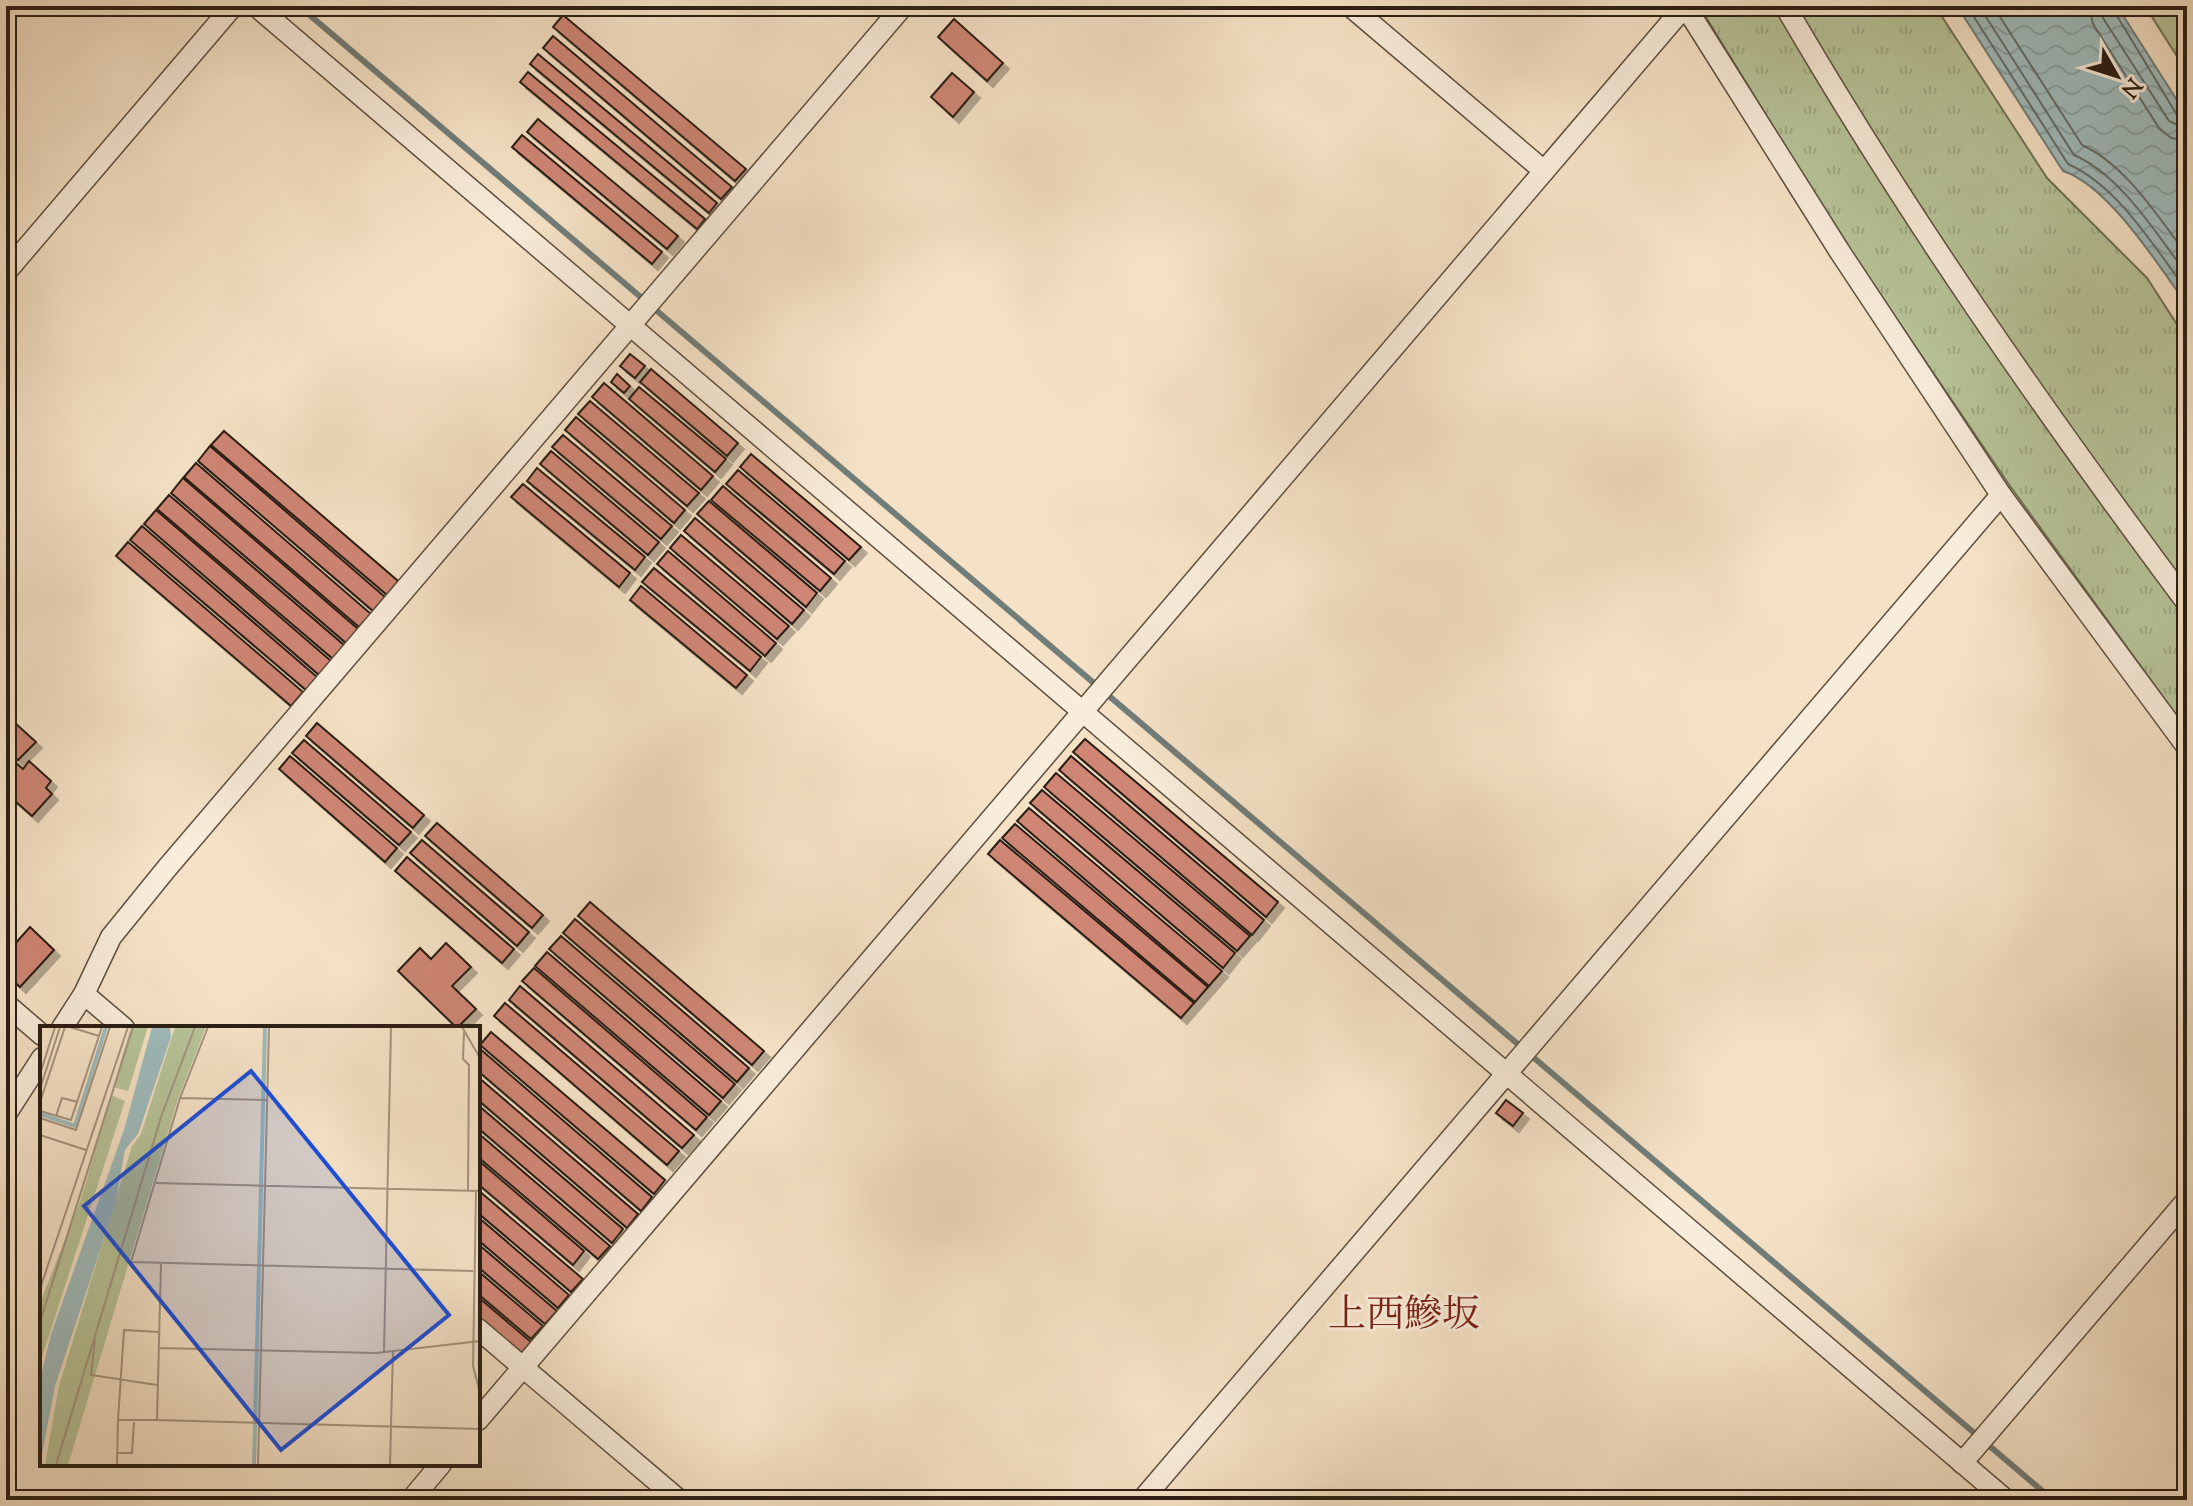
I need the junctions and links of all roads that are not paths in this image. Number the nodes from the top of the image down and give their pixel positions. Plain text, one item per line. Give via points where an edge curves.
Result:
1 (233, 6) edge
2 (256, 6) edge
3 (903, 6) edge
4 (1350, 6) edge
5 (1785, 6) edge
6 (1544, 171) junction
7 (6, 272) edge
8 (635, 320) junction
9 (2001, 495) junction
10 (2187, 603) edge
11 (1087, 707) junction
12 (2187, 747) edge
13 (84, 994) junction
14 (6, 1004) edge
15 (63, 1026) edge
16 (122, 1026) edge
17 (40, 1033) edge
18 (40, 1061) edge
19 (1511, 1066) junction
20 (6, 1114) edge
21 (2187, 1200) edge
22 (480, 1331) edge
23 (522, 1367) junction
24 (480, 1418) edge
25 (1968, 1456) junction
26 (439, 1466) edge
27 (411, 1500) edge
28 (679, 1500) edge
29 (1142, 1500) edge
30 (2006, 1500) edge

1 - 7 street
2 - 8 street
3 - 8 street
4 - 6 street
5 - 10 street via 2017,371
6 - 9 street via 1679,13 1686,12
6 - 11 street
8 - 11 street
8 - 13 street via 167,868 111,937
9 - 12 street
9 - 19 street
11 - 19 street
11 - 23 street
13 - 15 street
13 - 16 street
14 - 17 street
18 - 20 street
19 - 25 street
19 - 29 street
21 - 25 street
22 - 23 street
23 - 24 street
23 - 28 street
25 - 30 street
26 - 27 street

